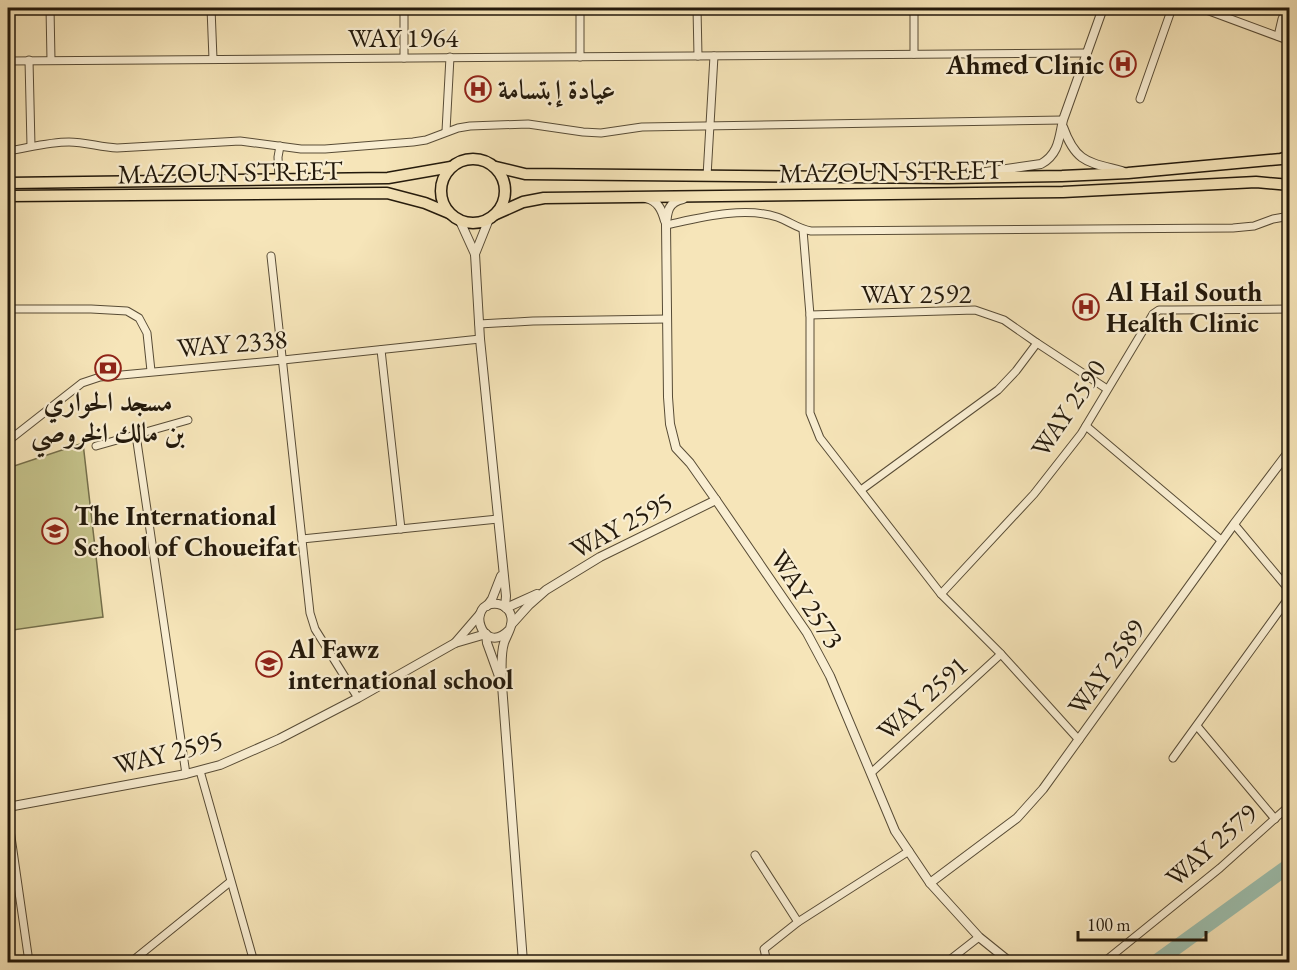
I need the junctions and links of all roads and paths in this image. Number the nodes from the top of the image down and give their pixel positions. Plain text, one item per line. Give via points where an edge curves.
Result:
1 (50, 8) edge
2 (211, 8) edge
3 (404, 8) edge
4 (580, 8) edge
5 (697, 8) edge
6 (914, 8) edge
7 (1102, 8) edge
8 (1172, 8) edge
9 (1201, 8) edge
10 (1226, 8) edge
11 (1287, 8) edge
12 (1223, 16) junction
13 (1278, 36) junction
14 (1290, 41) edge
15 (1086, 53) junction
16 (914, 54) junction
17 (698, 56) junction
18 (714, 56) junction
19 (450, 57) junction
20 (580, 57) junction
21 (404, 58) junction
22 (213, 59) junction
23 (8, 60) edge
24 (28, 60) junction
25 (51, 60) junction
26 (1140, 99) dead end
27 (1062, 122) junction
28 (710, 127) junction
29 (446, 131) junction
30 (31, 146) junction
31 (280, 146) junction
32 (8, 151) edge
33 (1290, 156) edge
34 (451, 166) junction
35 (495, 167) junction
36 (1128, 173) junction
37 (707, 176) junction
38 (948, 178) junction
39 (279, 180) junction
40 (8, 183) edge
41 (1290, 185) edge
42 (8, 196) edge
43 (634, 196) junction
44 (705, 196) junction
45 (449, 213) junction
46 (1290, 216) edge
47 (493, 217) junction
48 (460, 221) junction
49 (666, 225) junction
50 (803, 230) junction
51 (475, 254) junction
52 (271, 256) dead end
53 (8, 309) edge
54 (1290, 309) edge
55 (810, 315) junction
56 (667, 319) junction
57 (479, 324) junction
58 (480, 339) junction
59 (1037, 343) junction
60 (381, 350) junction
61 (282, 360) junction
62 (151, 371) junction
63 (1107, 389) junction
64 (188, 420) dead end
65 (1086, 426) junction
66 (136, 435) junction
67 (8, 441) edge
68 (96, 446) dead end
69 (1290, 450) edge
70 (861, 490) junction
71 (716, 500) junction
72 (498, 519) junction
73 (1234, 524) junction
74 (401, 529) junction
75 (302, 539) junction
76 (1222, 541) junction
77 (502, 570) junction
78 (504, 586) junction
79 (546, 590) junction
80 (1290, 591) edge
81 (941, 594) junction
82 (1290, 596) edge
83 (523, 600) junction
84 (488, 606) junction
85 (505, 607) junction
86 (480, 614) junction
87 (510, 628) junction
88 (486, 634) junction
89 (472, 639) junction
90 (455, 643) junction
91 (491, 653) junction
92 (1001, 654) junction
93 (502, 685) junction
94 (358, 698) junction
95 (1197, 726) junction
96 (1079, 740) junction
97 (1173, 758) dead end
98 (200, 771) junction
99 (871, 773) junction
100 (186, 774) junction
101 (1290, 805) edge
102 (8, 807) edge
103 (8, 816) edge
104 (1275, 819) junction
105 (909, 851) junction
106 (755, 855) dead end
107 (230, 882) junction
108 (930, 883) junction
109 (798, 922) junction
110 (979, 937) junction
111 (29, 963) edge
112 (131, 963) edge
113 (254, 963) edge
114 (524, 963) edge
115 (767, 963) edge
116 (947, 963) edge
117 (1010, 963) edge
118 (1104, 963) edge

1 - 25 street
2 - 22 street
3 - 21 street
4 - 20 street
5 - 17 street
6 - 16 street
7 - 15 street
8 - 26 street
9 - 12 street
10 - 12 street
11 - 13 street
12 - 13 street
13 - 14 street
15 - 16 street, WAY 1964
15 - 27 street
16 - 18 street, WAY 1964
17 - 18 street, WAY 1964
17 - 20 street, WAY 1964
18 - 28 street
19 - 20 street, WAY 1964
19 - 21 street, WAY 1964
19 - 29 street
21 - 22 street, WAY 1964
22 - 25 street, WAY 1964
23 - 24 street, WAY 1964
24 - 25 street, WAY 1964
24 - 30 street
27 - 28 street
27 - 36 street via 1072,149 1081,157
27 - 38 street via 1055,152 1041,164
28 - 29 street via 642,127 601,133 518,123
28 - 37 street
29 - 31 street via 413,142 325,149
30 - 31 street via 70,142 117,148 240,141
30 - 32 street
31 - 39 street
33 - 36 main road, MAZOUN STREET
34 - 35 main road via 469,158
34 - 39 main road, MAZOUN STREET via 388,178
34 - 45 main road via 444,175 440,195
35 - 37 main road, MAZOUN STREET via 525,174
35 - 47 main road via 502,175 505,196
36 - 38 main road, MAZOUN STREET
37 - 38 main road, MAZOUN STREET
39 - 40 main road, MAZOUN STREET
41 - 44 main road, MAZOUN STREET via 1256,182 1064,192
42 - 45 main road, MAZOUN STREET via 387,193
43 - 44 main road, MAZOUN STREET
43 - 47 main road, MAZOUN STREET via 544,198 523,202
43 - 49 street via 653,200
44 - 49 street via 676,200 668,209
45 - 48 main road
46 - 50 street via 1233,228
47 - 48 main road via 480,223
47 - 51 street
48 - 51 street
49 - 50 street via 711,216 760,214 777,217
49 - 56 street, WAY 2573
50 - 55 street
51 - 57 street
52 - 61 street
53 - 62 street via 127,311 139,318 147,333
54 - 63 street, WAY 2590 via 1159,310 1149,319
55 - 59 street, WAY 2592 via 975,310 1004,320
55 - 70 street via 810,413 820,438
56 - 57 street
56 - 71 street, WAY 2573 via 670,424 676,448
57 - 58 street
58 - 60 street, WAY 2338
58 - 72 street
59 - 63 street, WAY 2592
59 - 70 street via 998,390
60 - 61 street, WAY 2338
60 - 74 street
61 - 62 street, WAY 2338
61 - 75 street
62 - 67 street, WAY 2338 via 90,379
63 - 65 street, WAY 2590
64 - 66 street
65 - 76 street
65 - 81 street, WAY 2590 via 1034,494
66 - 68 street
66 - 100 street
69 - 73 street, WAY 2589
70 - 81 street
71 - 79 street, WAY 2595 via 600,557
71 - 99 street, WAY 2573 via 807,633 830,676
72 - 74 street
72 - 77 street
73 - 76 street, WAY 2589
73 - 80 street
74 - 75 street
75 - 94 street via 315,629
76 - 96 street, WAY 2589
77 - 78 street
77 - 84 street
78 - 83 street via 514,599
78 - 85 street
79 - 83 street, WAY 2595
79 - 87 street, WAY 2595
81 - 92 street
82 - 95 street
83 - 85 street, WAY 2595
84 - 85 street
84 - 86 street
85 - 87 street via 511,616
86 - 88 street via 480,627
86 - 90 street, WAY 2595
87 - 88 street via 501,636
87 - 93 street via 503,649
88 - 89 street, WAY 2595
88 - 91 street
89 - 90 street, WAY 2595
89 - 91 street via 483,643
90 - 94 street, WAY 2595
91 - 93 street
92 - 96 street
92 - 99 street, WAY 2591
93 - 114 street
94 - 98 street, WAY 2595 via 279,739
95 - 97 street
95 - 104 street
96 - 108 street, WAY 2589 via 1017,818
98 - 100 street, WAY 2595
98 - 107 street
99 - 105 street, WAY 2573 via 895,831
100 - 102 street, WAY 2595
101 - 104 street, WAY 2579
103 - 111 street
104 - 118 street, WAY 2579
105 - 108 street, WAY 2573
105 - 109 street
106 - 109 street
107 - 112 street
107 - 113 street
108 - 110 street, WAY 2573
109 - 115 street via 764,949
110 - 116 street
110 - 117 street, WAY 2573

